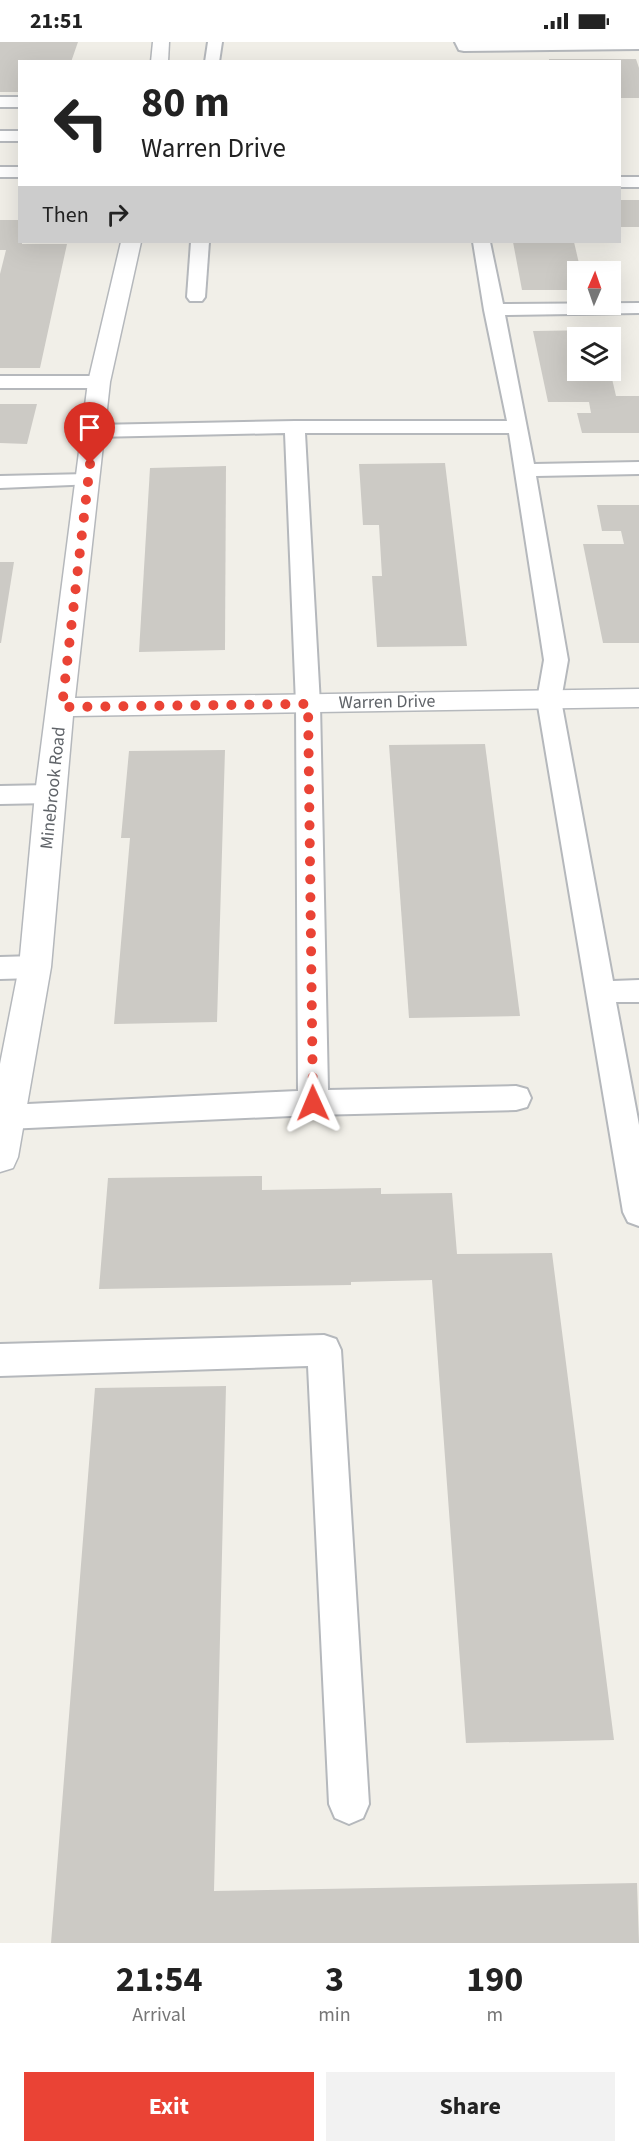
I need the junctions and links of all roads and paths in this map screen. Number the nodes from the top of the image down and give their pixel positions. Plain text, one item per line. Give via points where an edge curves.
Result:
1 (161, 42) edge
2 (214, 42) edge
3 (462, 42) edge
4 (532, 44) edge
5 (605, 44) edge
6 (639, 45) edge
7 (159, 60) edge
8 (212, 60) edge
9 (0, 102) edge
10 (18, 102) edge
11 (0, 136) edge
12 (18, 136) edge
13 (0, 172) edge
14 (18, 172) edge
15 (621, 182) edge
16 (639, 182) edge
17 (131, 243) edge
18 (200, 243) edge
19 (481, 243) edge
20 (196, 297) dead end
21 (639, 308) edge
22 (493, 310) junction
23 (0, 382) edge
24 (99, 382) junction
25 (295, 427) junction
26 (518, 427) junction
27 (94, 430) junction
28 (639, 468) edge
29 (525, 470) junction
30 (88, 480) junction
31 (0, 482) edge
32 (639, 698) edge
33 (549, 700) junction
34 (308, 704) junction
35 (62, 707) junction
36 (50, 794) junction
37 (0, 795) edge
38 (0, 968) edge
39 (35, 968) junction
40 (639, 991) edge
41 (600, 992) junction
42 (516, 1098) dead end
43 (313, 1103) junction
44 (7, 1117) junction
45 (0, 1157) edge
46 (639, 1212) edge
47 (0, 1360) edge
48 (349, 1804) dead end

1 - 7 street
2 - 8 lane
3 - 4 lane via 464,47
4 - 5 lane
5 - 6 lane
9 - 10 lane
11 - 12 lane
13 - 14 lane
15 - 16 lane
17 - 24 street, Minebrook Road
18 - 20 lane
19 - 22 lane
21 - 22 lane
22 - 26 lane
23 - 24 lane
24 - 27 street, Minebrook Road
25 - 26 lane
25 - 27 lane
25 - 34 lane
26 - 29 lane
27 - 30 street, Minebrook Road
28 - 29 lane
29 - 33 lane via 556,660
30 - 31 lane
30 - 35 street, Minebrook Road
32 - 33 street, Warren Drive
33 - 34 street, Warren Drive
33 - 41 lane
34 - 35 street, Warren Drive
34 - 43 lane
35 - 36 street, Minebrook Road
36 - 37 lane
36 - 39 street, Minebrook Road
38 - 39 lane
39 - 44 street, Minebrook Road
40 - 41 lane
41 - 46 lane
42 - 43 lane
43 - 44 lane
44 - 45 street, Minebrook Road
47 - 48 lane via 324,1350

